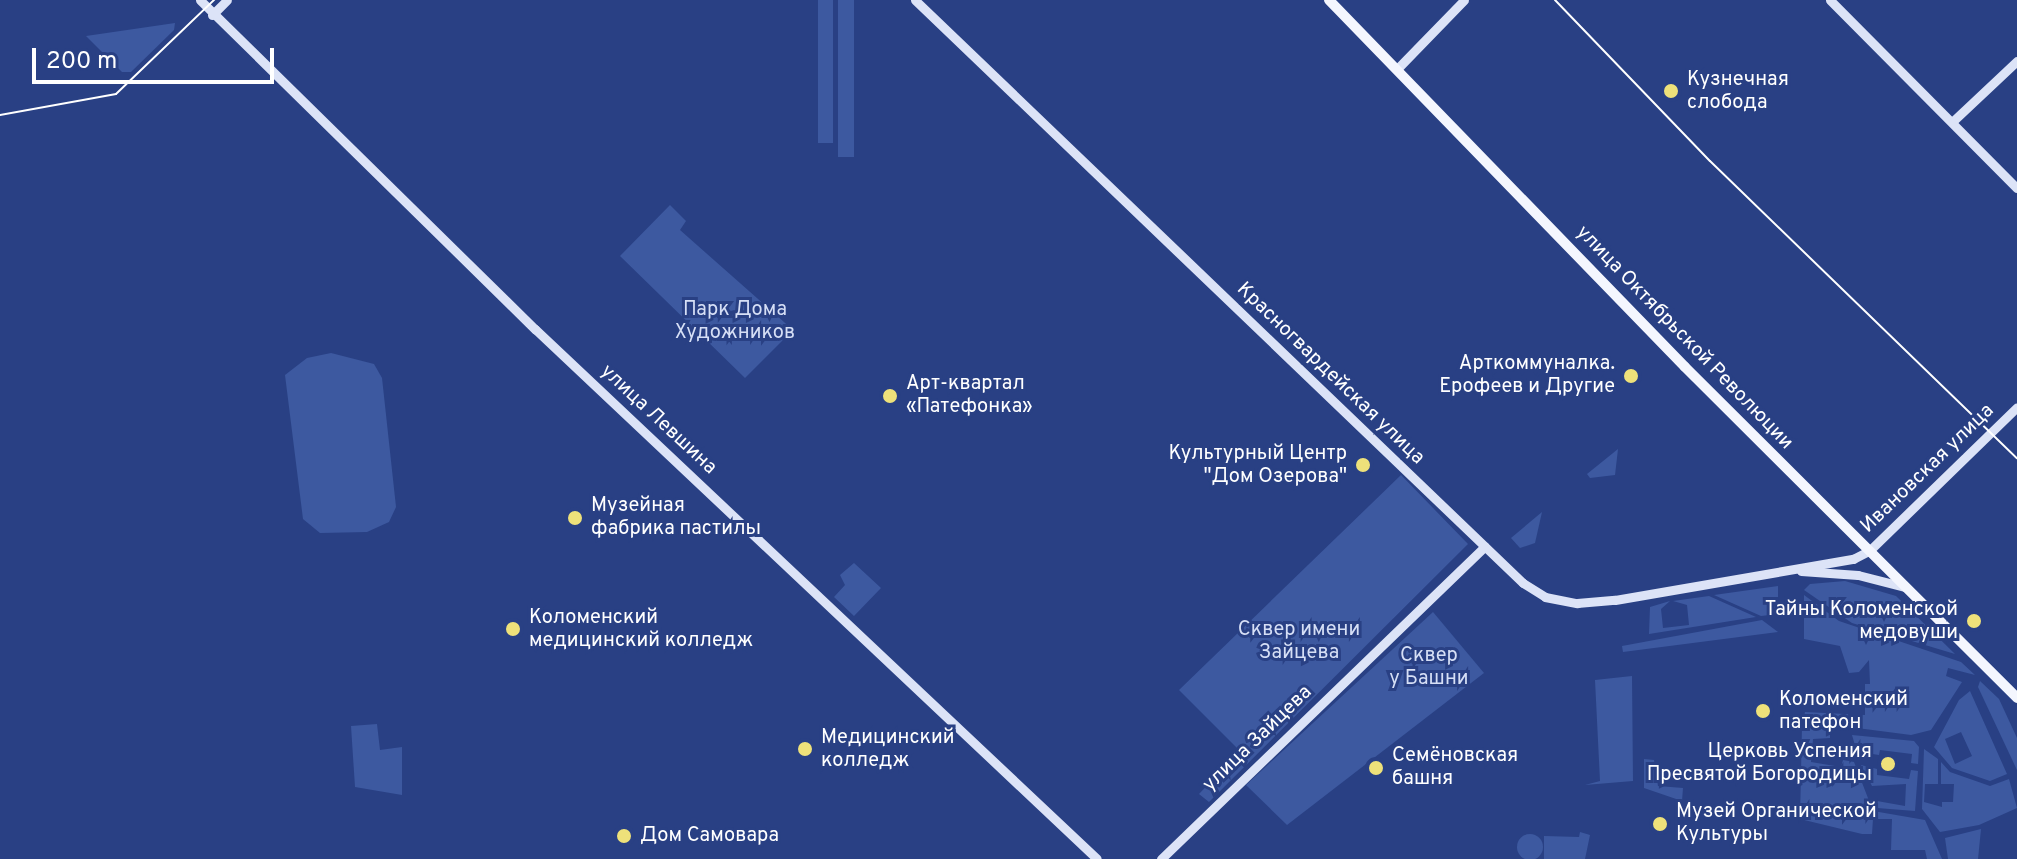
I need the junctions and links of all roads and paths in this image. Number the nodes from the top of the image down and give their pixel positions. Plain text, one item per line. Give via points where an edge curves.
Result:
1 (227, 0) edge
2 (915, 0) edge
3 (1329, 0) edge
4 (1464, 0) edge
5 (1830, 0) edge
6 (199, 1) edge
7 (212, 15) junction
8 (2017, 61) edge
9 (1397, 69) junction
10 (1952, 122) junction
11 (2017, 188) edge
12 (2017, 407) edge
13 (1485, 546) junction
14 (1869, 551) junction
15 (1790, 570) junction
16 (1906, 588) junction
17 (2017, 698) edge
18 (1097, 859) edge
19 (1161, 859) edge

1 - 7 street
2 - 13 street, Красногвардейская улица
3 - 9 main road, улица Октябрьской Революции
4 - 9 street
5 - 10 street
6 - 7 street, улица Левшина
7 - 18 street, улица Левшина
8 - 10 street
9 - 14 main road, улица Октябрьской Революции
10 - 11 street
12 - 14 street, Ивановская улица
13 - 15 street, Красногвардейская улица via 1545,597 1577,603
13 - 19 street, улица Зайцева
14 - 15 street, Ивановская улица via 1853,559
14 - 16 main road, улица Октябрьской Революции
15 - 16 street via 1858,575
16 - 17 main road, улица Октябрьской Революции

